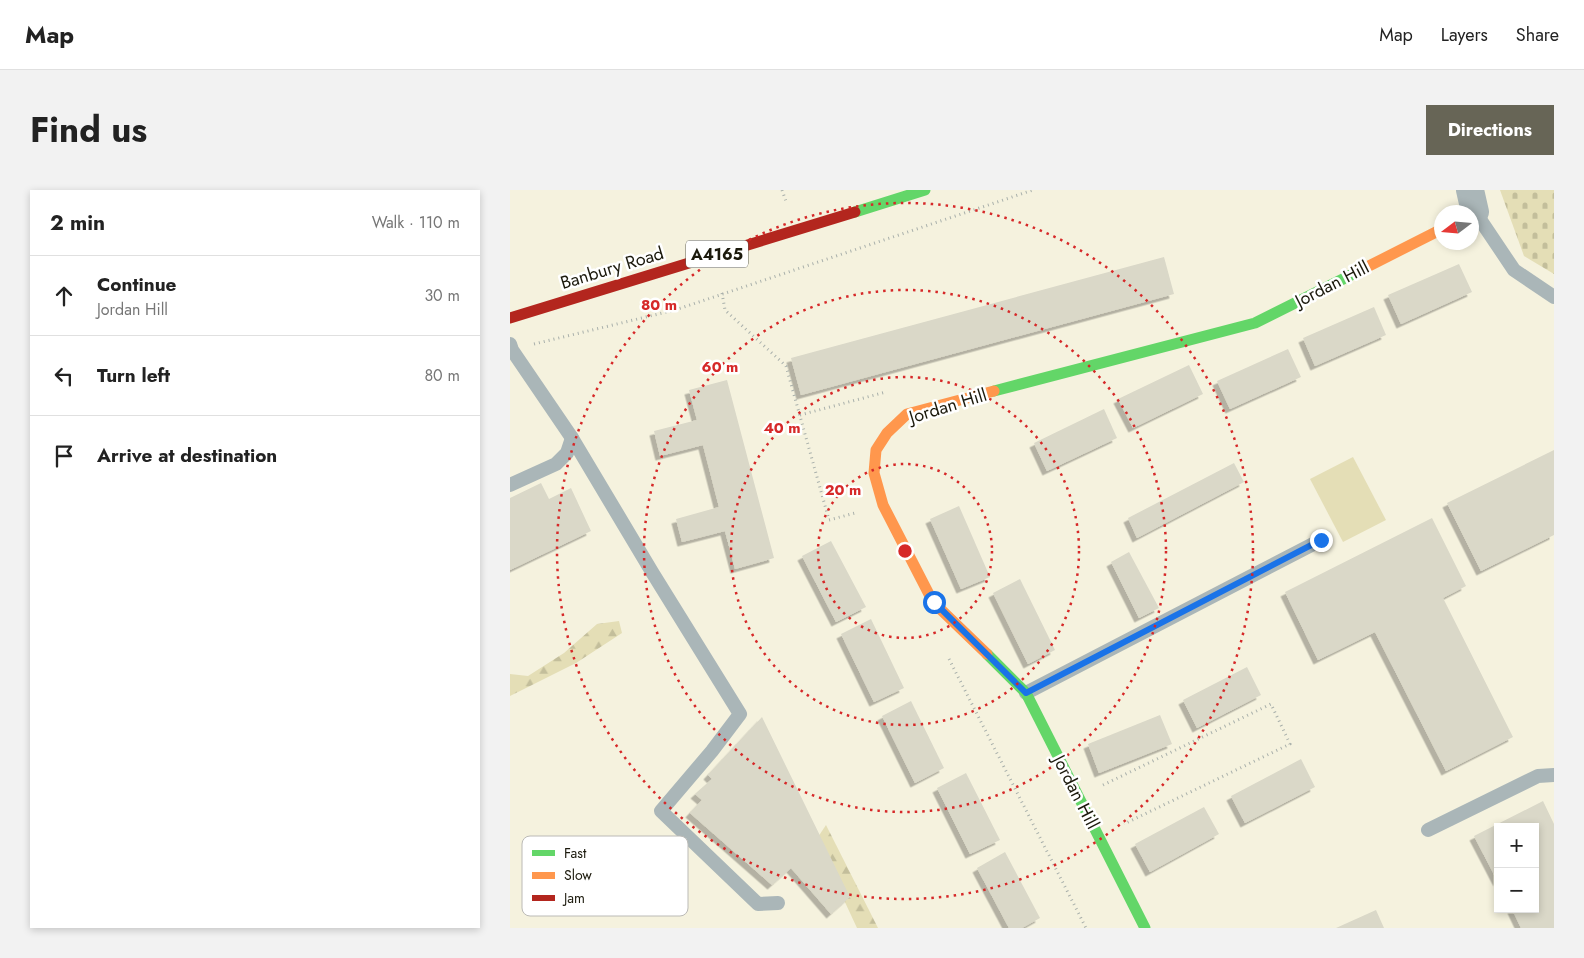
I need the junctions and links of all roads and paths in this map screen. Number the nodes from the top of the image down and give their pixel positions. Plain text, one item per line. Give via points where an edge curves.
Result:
1 (925, 190) edge
2 (1033, 190) edge
3 (1479, 216) edge
4 (1434, 233) edge
5 (722, 294) junction
6 (1554, 297) edge
7 (510, 318) edge
8 (511, 347) edge
9 (907, 414) junction
10 (800, 415) junction
11 (572, 438) junction
12 (510, 485) edge
13 (883, 505) junction
14 (1321, 540) dead end
15 (946, 654) dead end
16 (1026, 693) junction
17 (1554, 775) edge
18 (1079, 797) junction
19 (1428, 830) dead end
20 (687, 836) edge
21 (1099, 836) junction
22 (688, 837) edge
23 (778, 903) dead end
24 (1086, 928) edge
25 (1144, 928) edge

1 - 7 street, Banbury Road / A4165
2 - 5 path
3 - 6 lane via 1514,270
4 - 9 street, Jordan Hill via 1255,323
5 - 8 path via 675,310
5 - 10 path via 725,310 786,366
8 - 11 lane
9 - 10 path via 891,391
9 - 13 street, Jordan Hill via 887,433 876,450 874,473
10 - 13 path via 829,520
11 - 12 lane via 567,453 556,464
11 - 20 lane via 740,714 661,811
13 - 16 street, Jordan Hill via 934,602
14 - 16 lane
15 - 24 path
16 - 18 street, Jordan Hill
17 - 19 lane via 1538,776
18 - 21 street, Jordan Hill
18 - 21 path via 1271,704 1290,744
21 - 25 street, Jordan Hill
22 - 23 lane via 758,904

